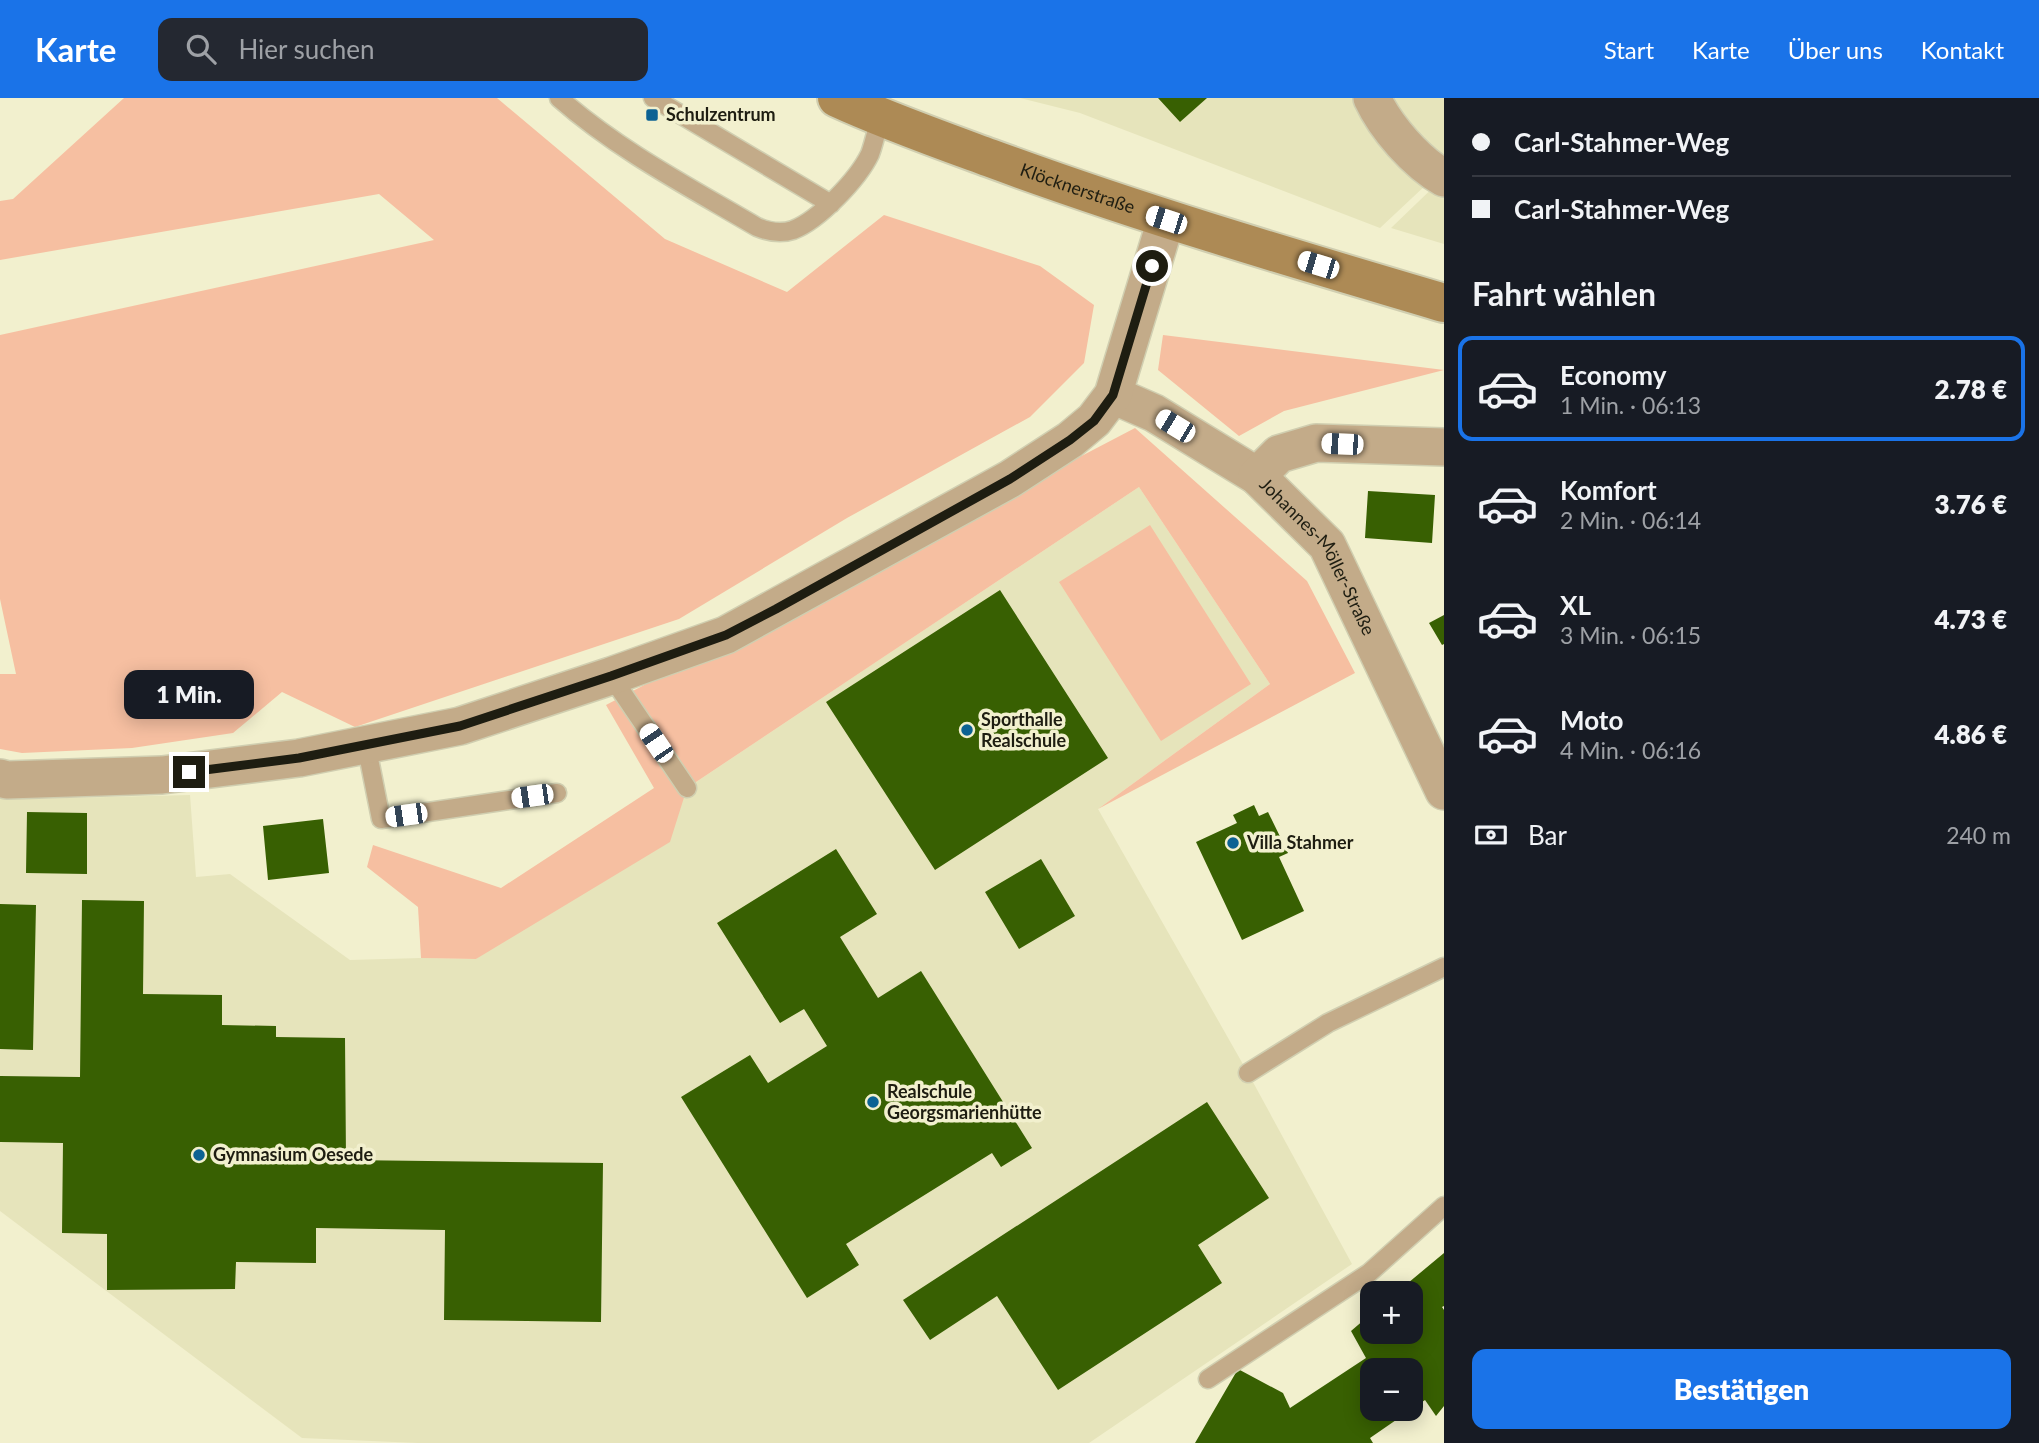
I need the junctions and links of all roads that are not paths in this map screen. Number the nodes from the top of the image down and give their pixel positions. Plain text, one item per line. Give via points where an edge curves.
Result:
1 (559, 98) edge
2 (653, 98) edge
3 (837, 98) edge
4 (1373, 98) edge
5 (880, 118) junction
6 (1444, 178) edge
7 (831, 204) junction
8 (1166, 220) junction
9 (1444, 303) edge
10 (1113, 395) junction
11 (1444, 447) edge
12 (1257, 476) junction
13 (611, 676) junction
14 (366, 744) junction
15 (0, 778) edge
16 (687, 788) dead end
17 (1444, 791) edge
18 (557, 793) dead end
19 (1444, 967) edge
20 (1248, 1073) dead end
21 (1444, 1206) edge
22 (1208, 1379) dead end

1 - 7 lane via 658,169 757,227 770,232 791,230 813,220
2 - 7 lane
3 - 5 main road, Klöcknerstraße
4 - 6 street via 1401,140 1426,168
5 - 7 lane via 869,155
5 - 8 main road, Klöcknerstraße
8 - 9 main road, Klöcknerstraße
8 - 10 street
10 - 12 street, Johannes-Möller-Straße via 1154,413
10 - 13 street via 1094,421 1010,479 726,635
11 - 12 street via 1316,443 1279,454
12 - 17 street, Johannes-Möller-Straße via 1327,545
13 - 14 street via 460,726
13 - 16 lane
14 - 15 street via 299,758 162,775
14 - 18 lane via 381,819
19 - 20 lane via 1328,1023
21 - 22 lane via 1369,1273

